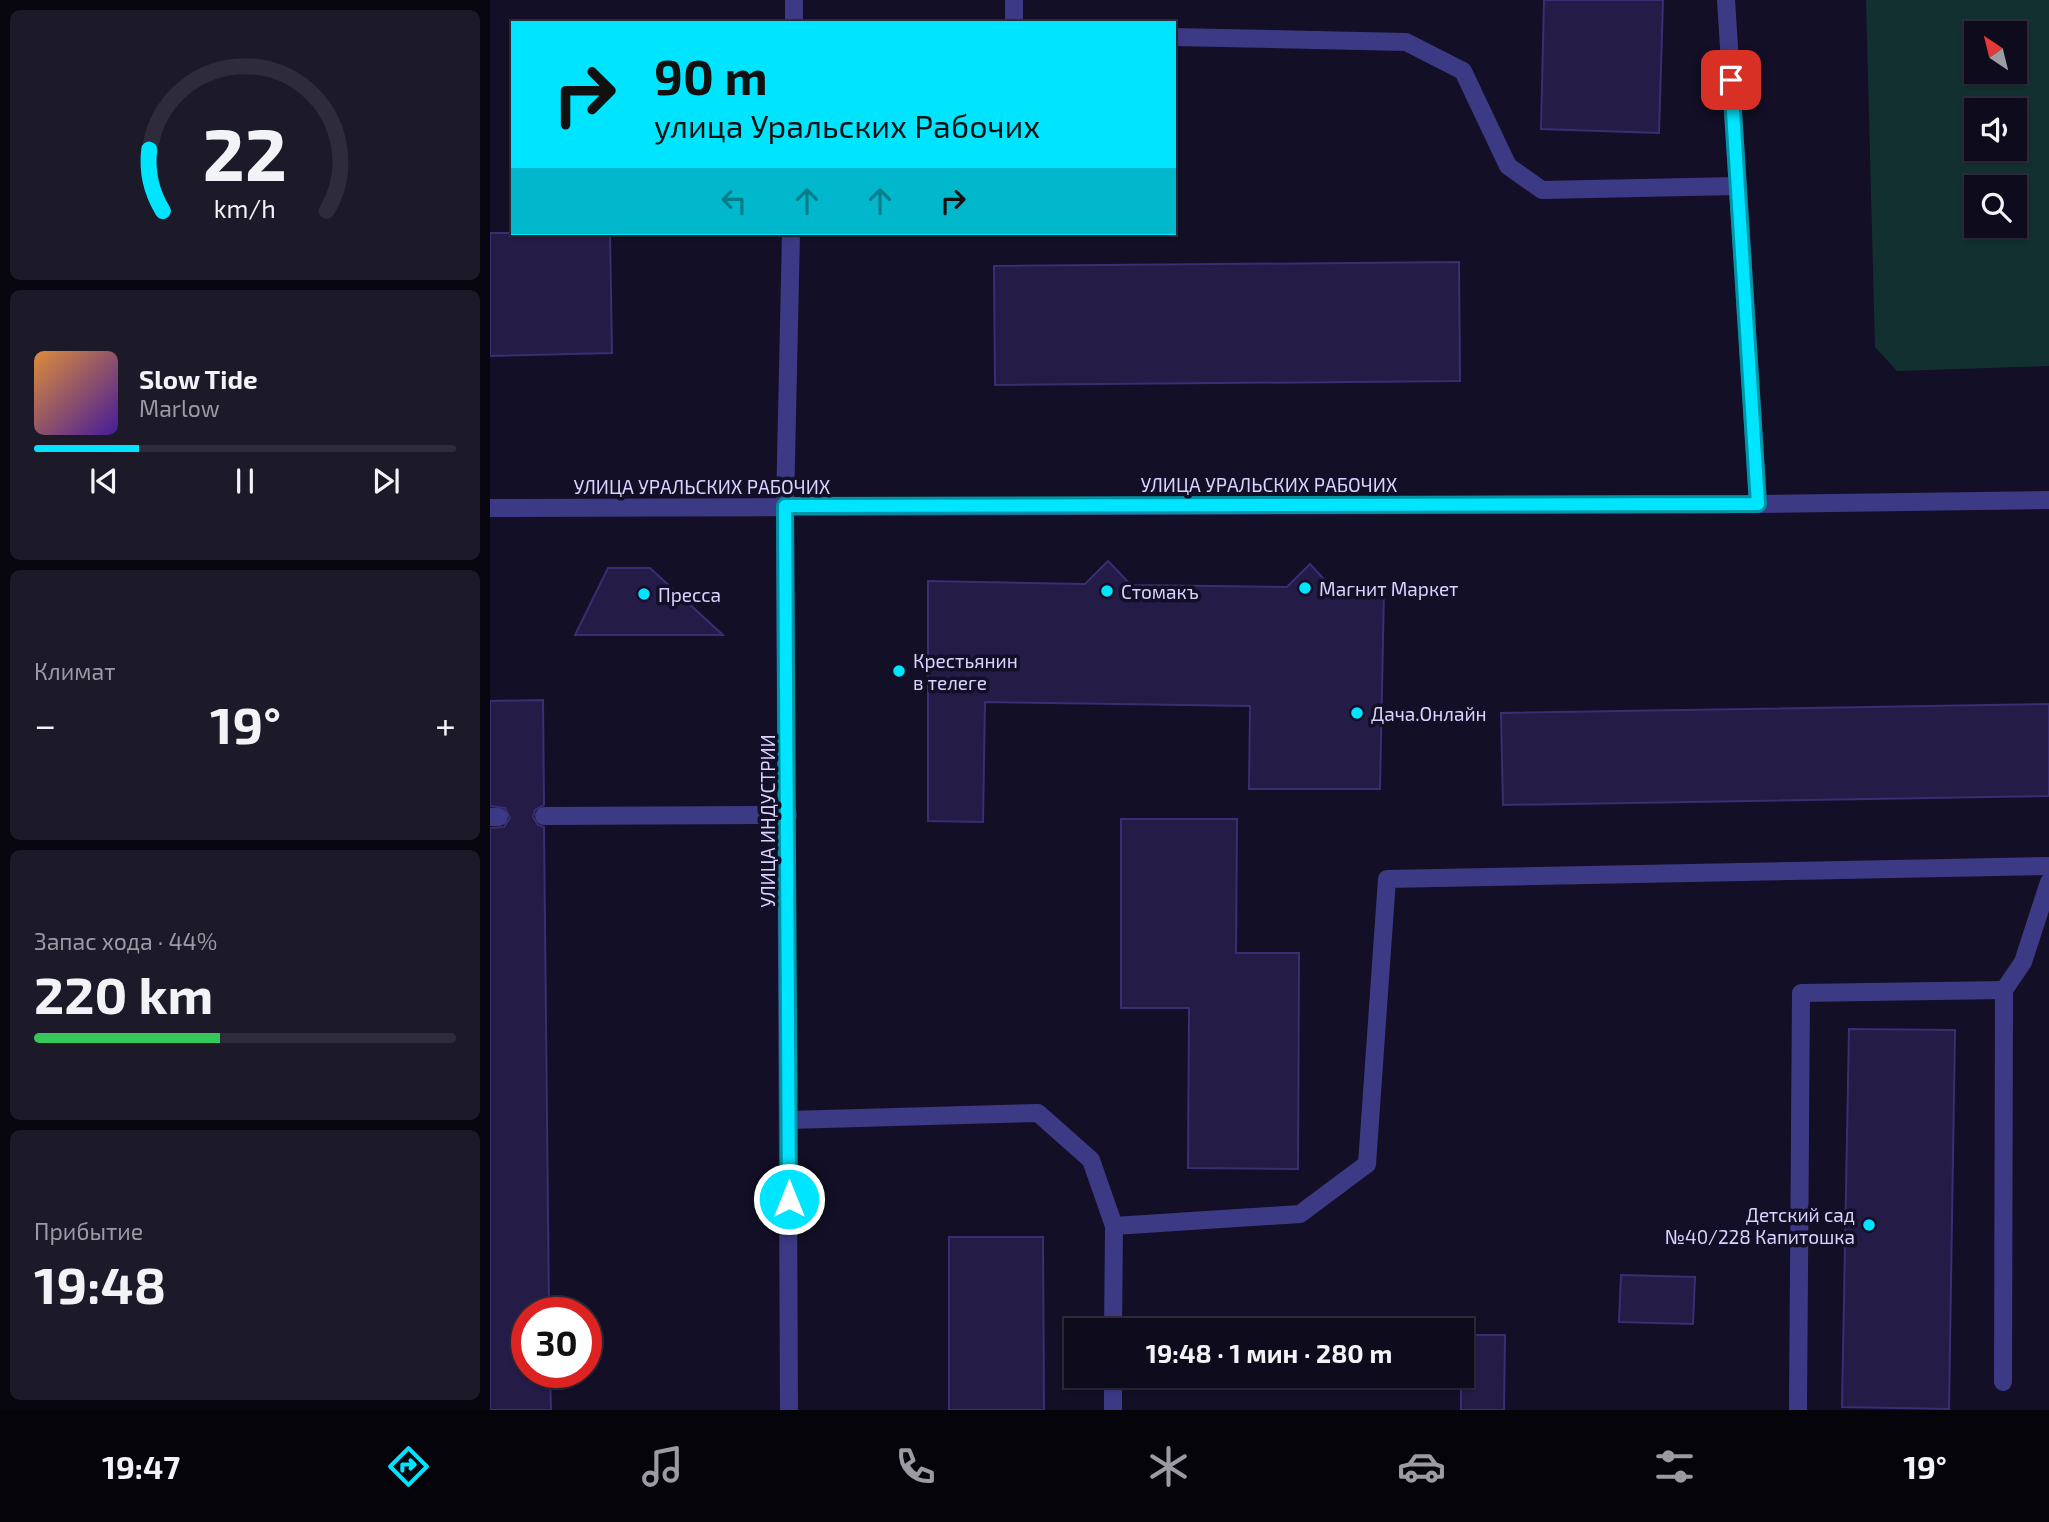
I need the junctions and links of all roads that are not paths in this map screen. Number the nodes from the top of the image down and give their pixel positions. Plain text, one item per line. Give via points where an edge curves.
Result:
1 (794, 0) edge
2 (1014, 0) edge
3 (1726, 0) edge
4 (794, 21) edge
5 (1014, 21) edge
6 (1176, 37) edge
7 (1737, 186) junction
8 (792, 235) edge
9 (2049, 500) edge
10 (1758, 504) junction
11 (785, 506) junction
12 (490, 508) edge
13 (788, 815) junction
14 (544, 816) dead end
15 (2049, 866) edge
16 (2049, 883) edge
17 (2004, 990) junction
18 (789, 1121) junction
19 (1114, 1226) junction
20 (1113, 1318) edge
21 (2003, 1382) dead end
22 (1113, 1388) edge
23 (789, 1410) edge
24 (1113, 1410) edge
25 (1798, 1410) edge

1 - 4 street
2 - 5 street
3 - 7 street
6 - 7 street via 1406,41 1463,71 1508,166 1542,190
7 - 10 street
8 - 11 street, УЛИЦА ИНДУСТРИИ
9 - 10 street, УЛИЦА УРАЛЬСКИХ РАБОЧИХ
10 - 11 street, УЛИЦА УРАЛЬСКИХ РАБОЧИХ
11 - 12 street, УЛИЦА УРАЛЬСКИХ РАБОЧИХ
11 - 13 street, УЛИЦА ИНДУСТРИИ
13 - 14 street
13 - 18 street, УЛИЦА ИНДУСТРИИ
15 - 19 street via 1387,879 1367,1164 1300,1214
16 - 17 street via 2023,962
17 - 21 street
17 - 25 street via 1801,993
18 - 19 street via 1038,1113 1091,1160
18 - 23 street, УЛИЦА ИНДУСТРИИ
19 - 20 street
22 - 24 street

